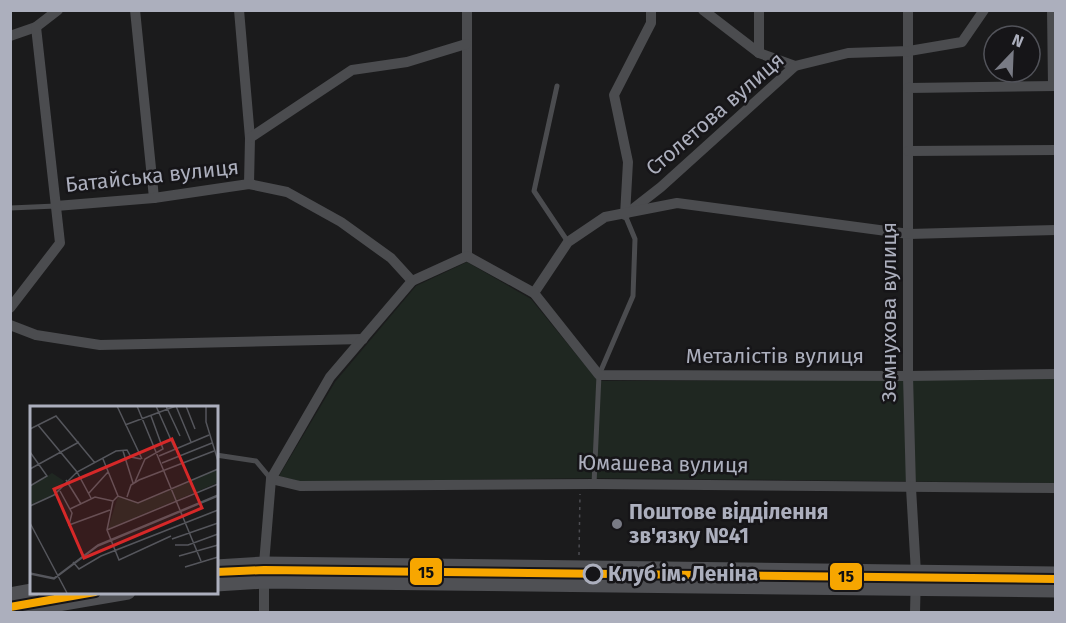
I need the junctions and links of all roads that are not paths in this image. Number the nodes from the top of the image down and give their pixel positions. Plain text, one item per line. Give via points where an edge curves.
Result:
1 (58, 10) edge
2 (135, 10) edge
3 (239, 10) edge
4 (467, 10) edge
5 (651, 10) edge
6 (704, 10) edge
7 (759, 10) edge
8 (908, 10) edge
9 (984, 10) edge
10 (1052, 10) edge
11 (36, 27) junction
12 (10, 36) edge
13 (466, 44) junction
14 (909, 51) junction
15 (759, 53) junction
16 (795, 66) junction
17 (557, 86) dead end
18 (1054, 86) edge
19 (908, 88) junction
20 (250, 138) junction
21 (1056, 150) edge
22 (908, 151) junction
23 (249, 184) junction
24 (154, 198) junction
25 (56, 206) junction
26 (10, 208) edge
27 (625, 215) junction
28 (1056, 230) edge
29 (909, 234) junction
30 (568, 242) junction
31 (467, 256) junction
32 (412, 281) junction
33 (534, 293) junction
34 (10, 308) edge
35 (10, 325) edge
36 (363, 339) junction
37 (1056, 374) edge
38 (600, 375) junction
39 (908, 376) junction
40 (218, 455) edge
41 (271, 479) junction
42 (594, 484) junction
43 (910, 488) junction
44 (1056, 488) edge
45 (264, 564) junction
46 (218, 567) edge
47 (916, 573) junction
48 (1056, 574) edge
49 (264, 581) junction
50 (218, 584) edge
51 (916, 590) junction
52 (1056, 590) edge
53 (30, 591) edge
54 (117, 593) edge
55 (10, 594) edge
56 (11, 612) edge
57 (264, 612) edge
58 (915, 612) edge

1 - 11 street
2 - 24 street
3 - 20 street
4 - 13 street
5 - 27 street via 651,23 614,96 628,162
6 - 15 street
7 - 15 street
8 - 14 street, Земнухова вулиця
9 - 14 street, Столетова вулиця via 962,42
10 - 18 street
11 - 12 street
11 - 25 street
13 - 20 street via 407,62 352,70
13 - 31 street
14 - 16 street, Столетова вулиця via 848,53
14 - 19 street, Земнухова вулиця
15 - 16 street
16 - 27 street, Столетова вулиця
17 - 30 lane via 534,191
18 - 19 street
19 - 22 street, Земнухова вулиця
20 - 23 street
21 - 22 street
22 - 29 street, Земнухова вулиця
23 - 24 street, Батайська вулиця
23 - 32 street, Батайська вулиця via 287,192 341,222 391,258
24 - 25 street, Батайська вулиця
25 - 26 lane, Батайська вулиця
25 - 34 street via 60,243
27 - 29 street via 676,203
27 - 30 street via 605,218
27 - 38 lane via 635,239 633,296
28 - 29 street
29 - 39 street, Земнухова вулиця
30 - 33 street
31 - 32 street
31 - 33 street
32 - 36 street
33 - 38 street
35 - 36 street via 36,335 100,345
36 - 41 street via 330,377
37 - 39 street, Металістів вулиця
38 - 39 street, Металістів вулиця
38 - 42 lane
39 - 43 street, Земнухова вулиця
40 - 41 lane via 256,461
41 - 42 street, Юмашева вулиця via 300,486
41 - 45 street
42 - 43 street, Юмашева вулиця
43 - 44 street, Юмашева вулиця
43 - 47 street, Земнухова вулиця
45 - 46 main road
45 - 47 main road
45 - 49 street
47 - 48 main road
47 - 51 street, Земнухова вулиця
49 - 50 main road
49 - 51 main road
49 - 57 street
51 - 52 main road
51 - 58 street, Земнухова вулиця
53 - 55 main road
54 - 56 main road

